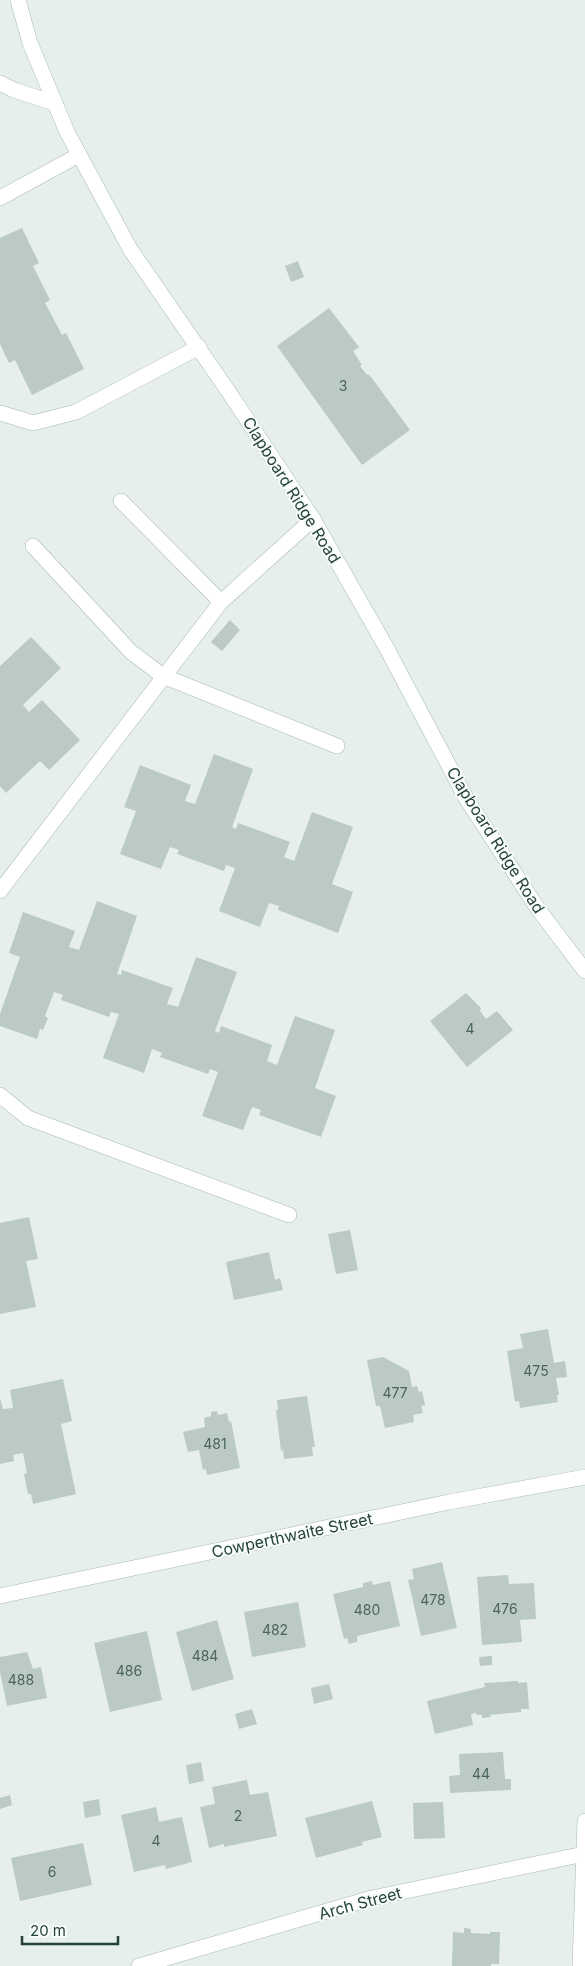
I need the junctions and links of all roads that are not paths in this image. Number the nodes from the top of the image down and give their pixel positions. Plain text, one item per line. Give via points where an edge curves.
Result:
1 (18, 0) edge
2 (0, 83) edge
3 (54, 103) junction
4 (79, 155) junction
5 (0, 198) edge
6 (199, 347) junction
7 (0, 412) edge
8 (121, 501) dead end
9 (313, 518) junction
10 (33, 546) dead end
11 (221, 602) junction
12 (163, 676) junction
13 (337, 746) dead end
14 (0, 891) edge
15 (585, 972) edge
16 (0, 1095) edge
17 (288, 1215) dead end
18 (585, 1477) edge
19 (0, 1596) edge
20 (585, 1821) edge
21 (584, 1854) edge
22 (139, 1966) edge
23 (580, 1966) edge

1 - 3 street, Clapboard Ridge Road via 30,43
2 - 3 street
3 - 4 street, Clapboard Ridge Road
4 - 5 street
4 - 6 street, Clapboard Ridge Road via 130,249
6 - 7 street via 76,412 33,423
6 - 9 street, Clapboard Ridge Road
8 - 11 street
9 - 11 street
9 - 15 street, Clapboard Ridge Road via 466,798 538,909
10 - 12 street via 131,652
11 - 12 street
12 - 13 street
12 - 14 street
16 - 17 street via 28,1118
18 - 19 street, Cowperthwaite Street via 449,1502
20 - 21 street
21 - 22 street, Arch Street via 372,1898
21 - 23 street

